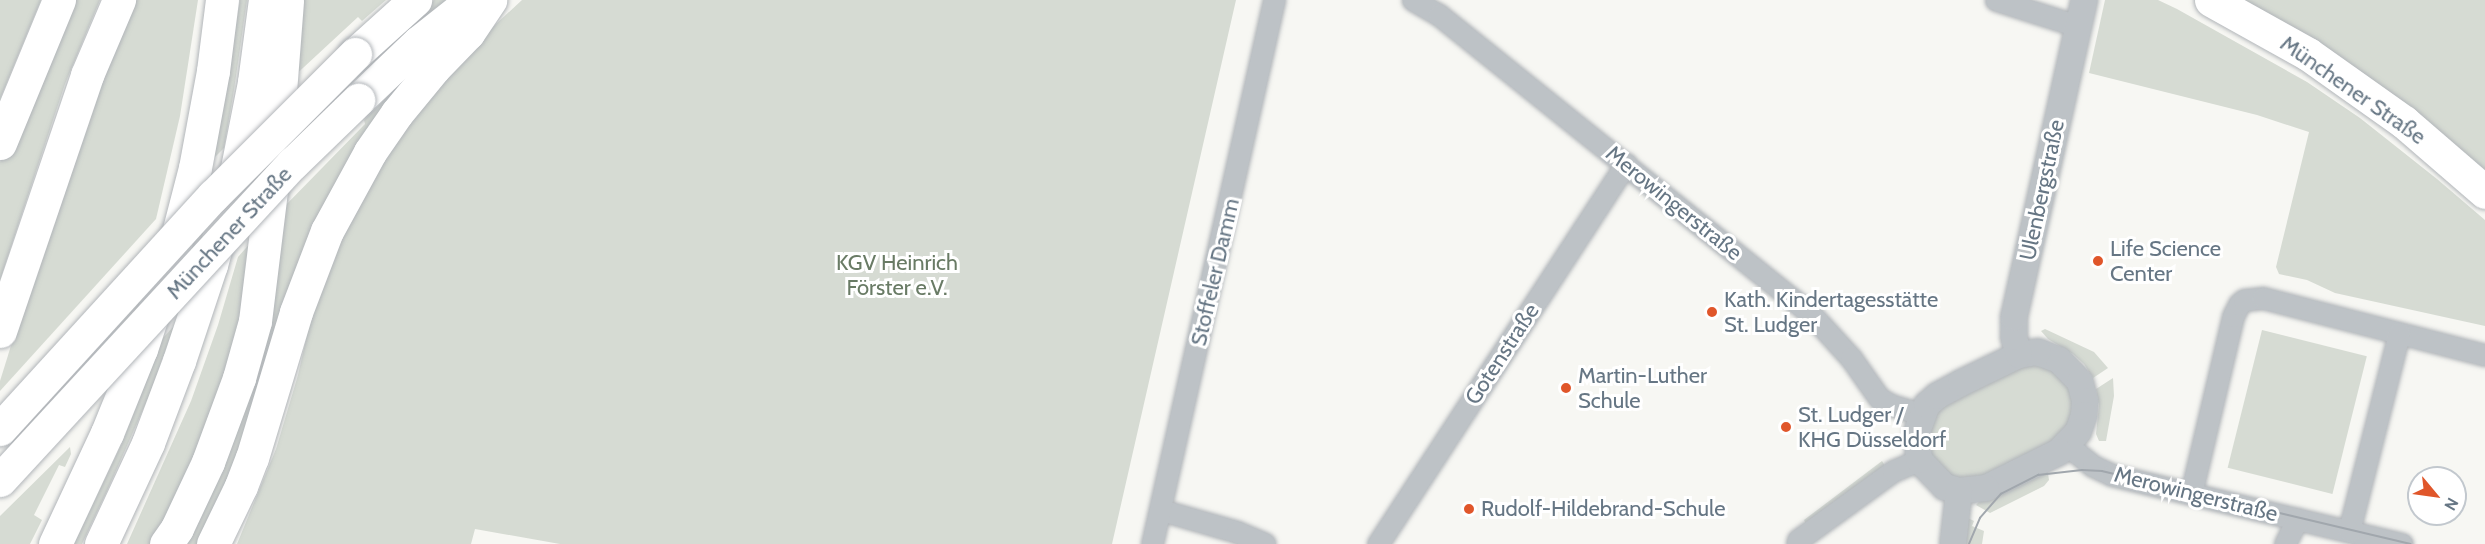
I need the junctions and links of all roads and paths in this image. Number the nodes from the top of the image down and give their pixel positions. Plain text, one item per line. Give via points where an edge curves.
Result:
1 (59, 0) edge
2 (119, 0) edge
3 (222, 0) edge
4 (265, 0) edge
5 (287, 0) edge
6 (415, 0) edge
7 (472, 0) edge
8 (490, 0) edge
9 (1274, 0) edge
10 (1413, 0) edge
11 (1996, 0) edge
12 (2084, 0) edge
13 (2211, 0) edge
14 (2078, 26) junction
15 (0, 143) edge
16 (1626, 164) junction
17 (2485, 192) edge
18 (0, 331) edge
19 (2398, 333) junction
20 (2019, 355) junction
21 (2485, 355) edge
22 (1922, 414) junction
23 (0, 429) edge
24 (2067, 445) junction
25 (1919, 460) junction
26 (0, 480) edge
27 (1959, 491) junction
28 (2191, 494) junction
29 (1161, 510) junction
30 (2297, 519) junction
31 (2349, 531) junction
32 (218, 539) edge
33 (55, 544) edge
34 (100, 544) edge
35 (166, 544) edge
36 (1152, 544) edge
37 (1264, 544) edge
38 (1378, 544) edge
39 (1797, 544) edge
40 (1953, 544) edge
41 (2285, 544) edge
42 (2402, 544) edge

1 - 15 highway
2 - 18 highway via 87,75
3 - 33 highway via 197,157 174,249 141,349
4 - 34 highway via 237,168 212,265 148,443
5 - 35 highway via 275,157 255,321 208,462
6 - 23 highway, Münchener Straße, bridge via 355,54 213,196
7 - 26 highway, Münchener Straße, bridge via 419,42 293,163
8 - 32 highway via 468,33 397,113 370,152 327,231 255,447
9 - 29 street, Stoffeler Damm
10 - 16 street, Merowingerstraße via 1439,15
11 - 14 street
12 - 14 street, Ulenbergstraße
13 - 17 highway, Münchener Straße via 2308,54 2394,115
14 - 20 street, Ulenbergstraße via 2014,317
16 - 22 street, Merowingerstraße via 1810,313 1851,358 1879,398
16 - 38 street, Gotenstraße
19 - 21 street
19 - 28 street via 2263,298 2239,304
19 - 31 street
20 - 22 street via 1937,396
20 - 24 street via 2038,352 2059,360 2080,382 2084,416
22 - 25 street via 1917,432
24 - 27 street via 2038,464 1986,488
24 - 28 street, Merowingerstraße via 2093,466 2112,475
25 - 27 street via 1940,483
25 - 39 street via 1893,471
27 - 40 street
28 - 30 street, Merowingerstraße
29 - 36 street, Stoffeler Damm
29 - 37 street
30 - 31 street, Merowingerstraße
30 - 41 street, Merowingerstraße
31 - 42 street, Merowingerstraße

